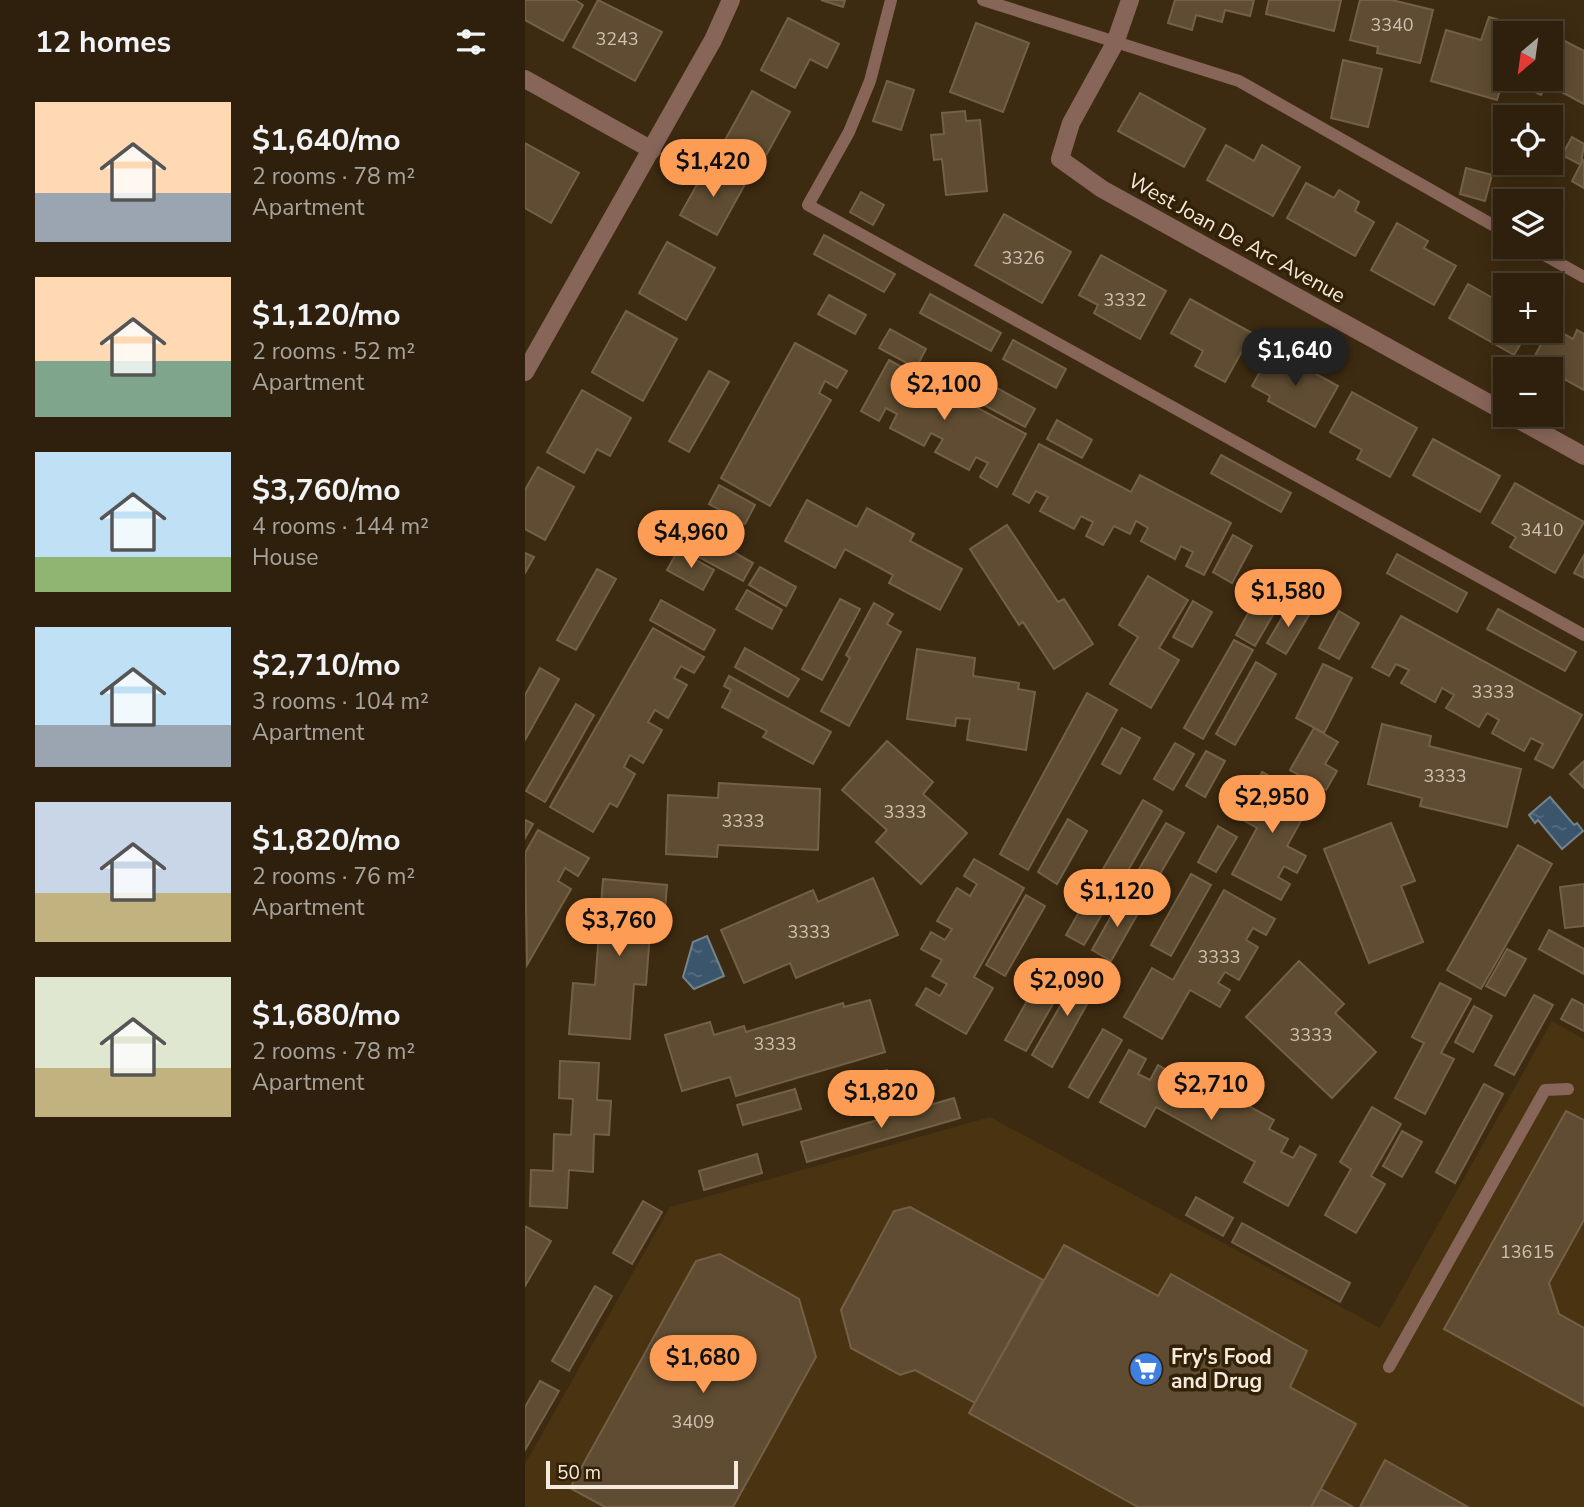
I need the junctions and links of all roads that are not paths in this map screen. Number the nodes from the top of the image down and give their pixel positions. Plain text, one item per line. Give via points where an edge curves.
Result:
1 (730, 0) edge
2 (891, 0) edge
3 (983, 0) edge
4 (1130, 0) edge
5 (1115, 43) junction
6 (525, 79) edge
7 (652, 150) junction
8 (1493, 225) edge
9 (1552, 259) edge
10 (1584, 277) edge
11 (525, 372) edge
12 (1493, 405) edge
13 (1532, 427) edge
14 (1584, 456) edge
15 (1584, 635) edge
16 (1568, 1089) dead end
17 (1389, 1367) dead end

1 - 7 street
2 - 15 lane via 870,81 849,132 808,205
3 - 5 lane
4 - 5 street
5 - 8 lane via 1239,81
5 - 12 street, West Joan De Arc Avenue via 1071,123 1060,159 1102,190
6 - 7 street
7 - 11 street
9 - 10 lane
13 - 14 street
16 - 17 lane via 1545,1090

